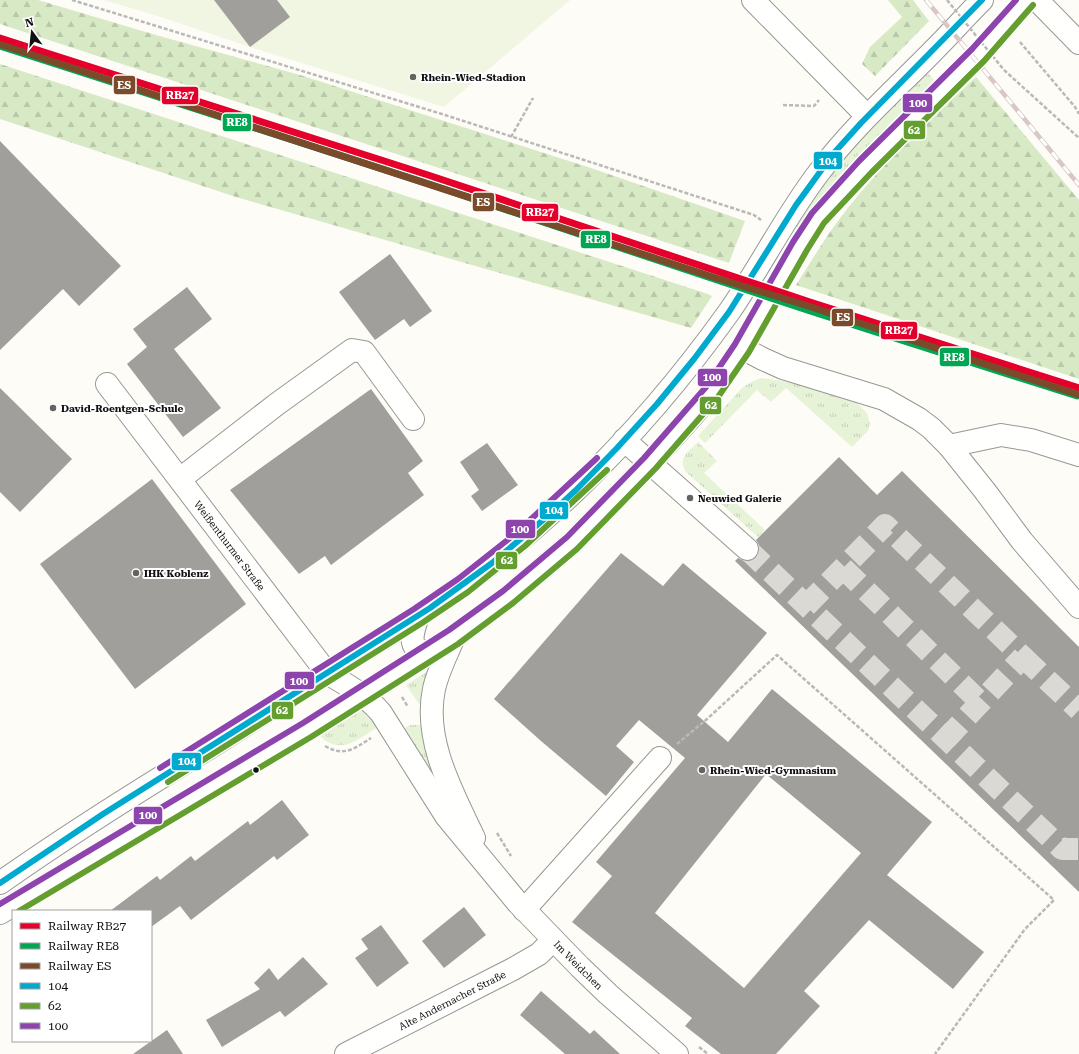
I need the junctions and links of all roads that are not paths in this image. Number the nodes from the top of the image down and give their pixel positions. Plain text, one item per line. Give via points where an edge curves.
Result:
1 (753, 0) edge
2 (982, 0) edge
3 (1027, 0) edge
4 (1037, 0) edge
5 (1079, 43) edge
6 (867, 116) junction
7 (742, 348) junction
8 (107, 384) dead end
9 (413, 419) dead end
10 (624, 440) junction
11 (949, 446) junction
12 (1079, 455) edge
13 (650, 463) junction
14 (180, 479) junction
15 (747, 549) tunnel mouth
16 (1079, 607) edge
17 (418, 616) junction
18 (454, 637) junction
19 (431, 652) junction
20 (327, 673) junction
21 (363, 695) junction
22 (660, 758) road end
23 (488, 867) junction
24 (0, 883) edge
25 (524, 910) junction
26 (0, 913) edge
27 (553, 940) junction
28 (686, 1050) edge
29 (346, 1054) edge

1 - 6 street
2 - 6 street
3 - 7 street via 978,55 865,167 818,218
4 - 5 street
6 - 10 street via 821,169 778,232 729,312 694,359
7 - 11 street via 783,368 884,399 919,418
7 - 13 street via 694,414
8 - 14 street, Weißenthurmer Straße
9 - 14 street via 364,352 352,350
10 - 13 street
10 - 17 street via 577,488 520,540 463,586
11 - 12 street via 1001,435 1031,440
11 - 16 street via 1022,541
13 - 15 street
13 - 18 street via 572,543 508,597
14 - 20 street, Weißenthurmer Straße
17 - 19 street via 412,641 422,651
17 - 20 street
18 - 19 street
18 - 23 street, Im Weidchen via 434,689 433,726 444,771
19 - 21 street
20 - 21 street, Weißenthurmer Straße
20 - 24 street via 148,785
21 - 23 street, Im Weidchen via 373,703 390,726 446,816
21 - 26 street
22 - 25 street
23 - 25 street, Im Weidchen
25 - 27 street, Im Weidchen
27 - 28 street, Im Weidchen via 608,994
27 - 29 street, Alte Andernacher Straße via 539,954 513,969

